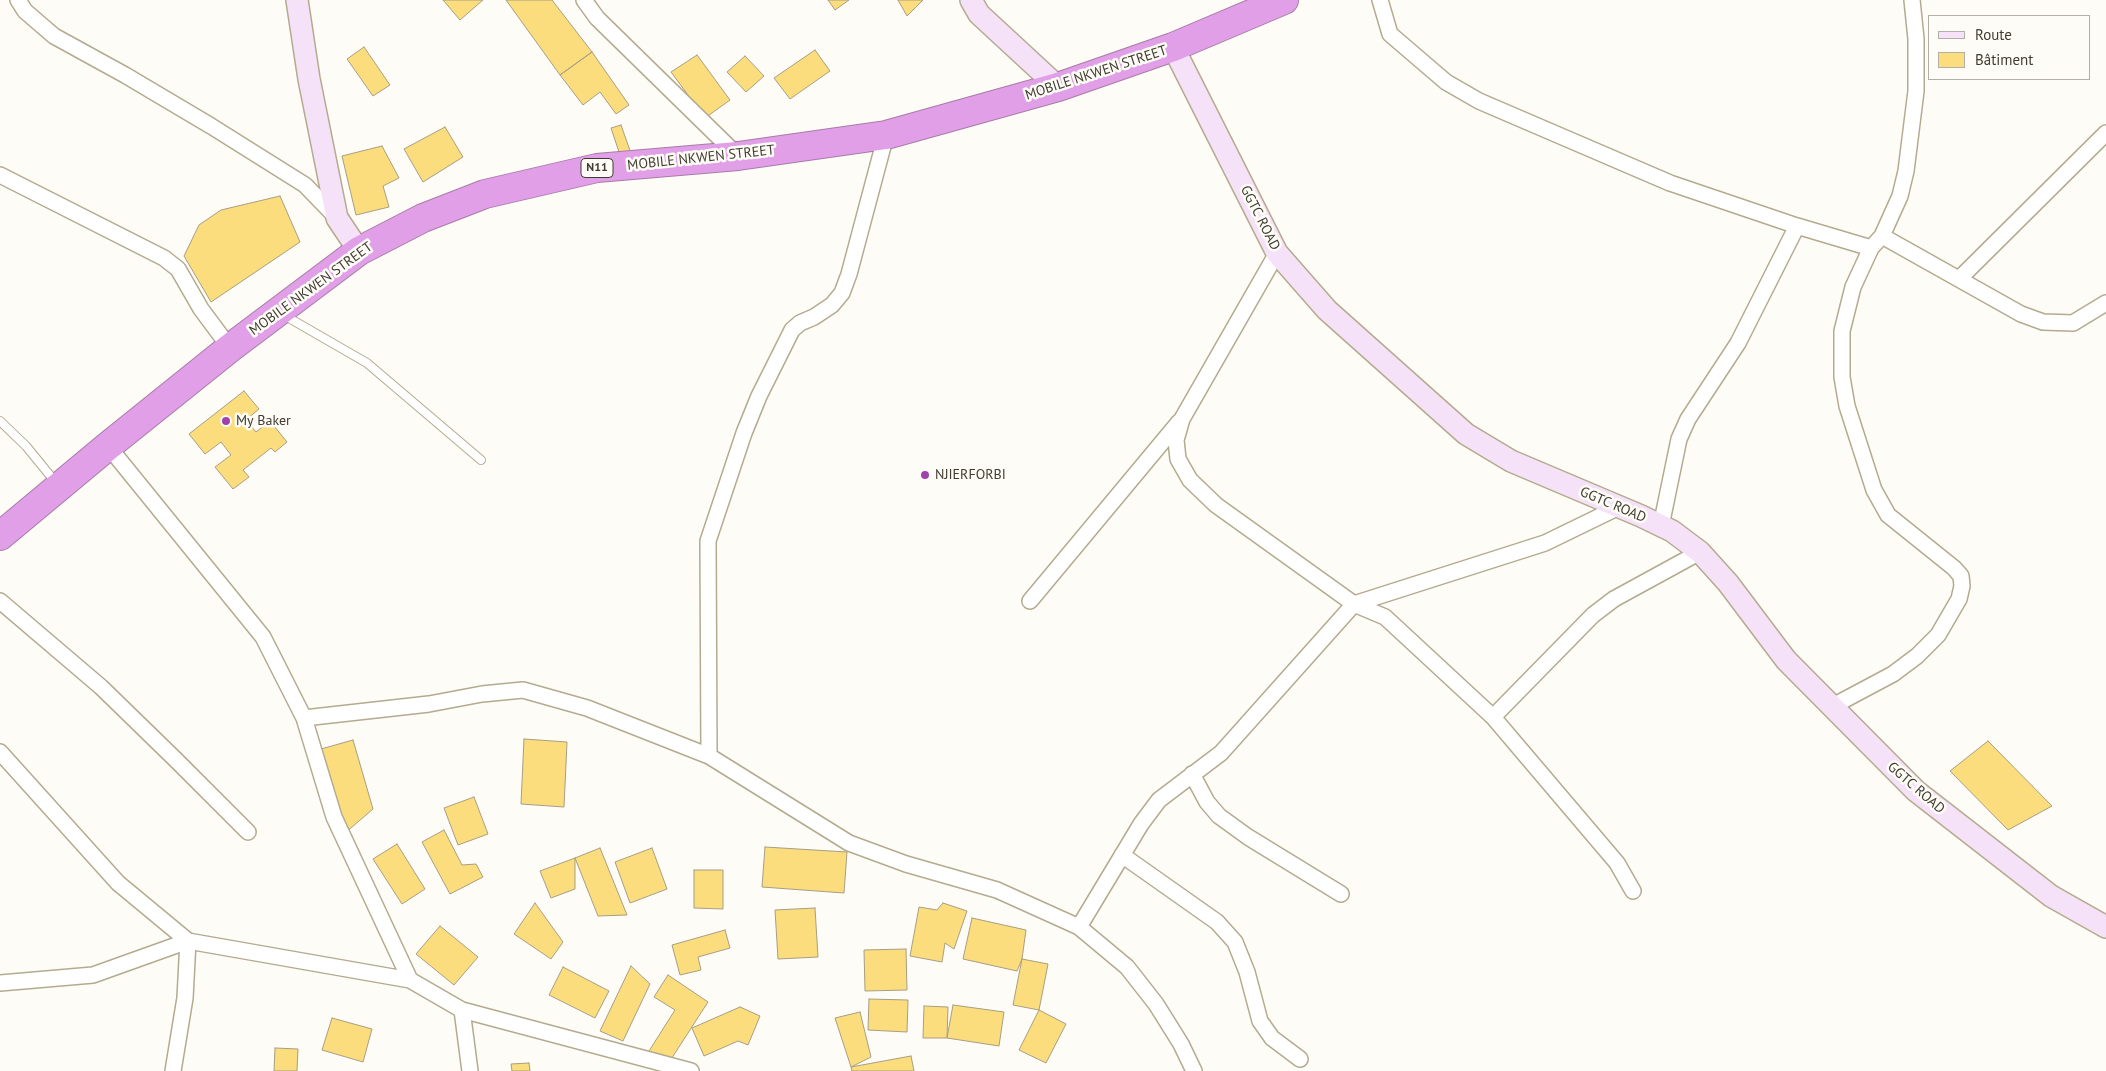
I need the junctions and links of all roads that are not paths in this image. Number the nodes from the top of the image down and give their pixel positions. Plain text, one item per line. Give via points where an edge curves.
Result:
1 (18, 0) edge
2 (297, 0) edge
3 (584, 0) edge
4 (971, 0) edge
5 (1284, 0) edge
6 (1380, 0) edge
7 (1912, 0) edge
8 (1174, 47) junction
9 (1058, 87) junction
10 (2106, 133) edge
11 (886, 135) junction
12 (738, 156) junction
13 (0, 175) edge
14 (337, 218) junction
15 (1797, 226) junction
16 (1882, 236) junction
17 (1871, 248) junction
18 (359, 251) junction
19 (1277, 253) junction
20 (1959, 279) junction
21 (2106, 303) edge
22 (278, 312) junction
23 (230, 348) junction
24 (1182, 419) junction
25 (0, 421) edge
26 (108, 446) junction
27 (481, 460) dead end
28 (59, 488) junction
29 (1619, 507) junction
30 (1662, 526) junction
31 (0, 536) edge
32 (1700, 552) junction
33 (0, 601) edge
34 (1030, 601) dead end
35 (1354, 604) junction
36 (1831, 707) junction
37 (1493, 717) junction
38 (304, 718) junction
39 (0, 752) edge
40 (709, 756) junction
41 (1192, 774) junction
42 (248, 832) dead end
43 (1122, 855) junction
44 (1633, 891) dead end
45 (1341, 894) dead end
46 (1079, 927) junction
47 (2106, 927) edge
48 (188, 941) junction
49 (410, 980) junction
50 (0, 983) edge
51 (462, 1010) junction
52 (1300, 1059) dead end
53 (173, 1071) edge
54 (470, 1071) edge
55 (691, 1071) edge
56 (1194, 1071) edge

1 - 14 street via 25,11 54,36 212,126 305,185
2 - 14 street
3 - 12 street via 597,18
4 - 9 street via 979,14
5 - 8 highway, MOBILE NKWEN STREET / N11
6 - 15 street via 1390,34 1446,82 1479,101 1670,182
7 - 16 street via 1916,91 1906,171 1900,196
8 - 9 highway, MOBILE NKWEN STREET / N11
8 - 19 street, GGTC ROAD
9 - 11 highway, MOBILE NKWEN STREET / N11
10 - 20 street
11 - 12 highway, MOBILE NKWEN STREET / N11
11 - 40 street via 842,293 832,305 792,330 747,425 708,541
12 - 18 highway, MOBILE NKWEN STREET / N11 via 597,168 485,194 423,218
13 - 23 street via 164,258 178,269
14 - 18 street
15 - 17 street
15 - 30 street via 1738,343 1688,419 1679,439
16 - 17 street
16 - 20 street
17 - 36 street via 1853,287 1842,331 1842,378 1847,406 1874,490 1888,515 1954,568 1961,576 1962,586 1959,599 1938,635 1917,656 1893,674
18 - 22 highway, MOBILE NKWEN STREET / N11
19 - 24 street
19 - 29 street, GGTC ROAD via 1327,310 1466,434 1511,461
20 - 21 street via 2020,314 2043,322 2073,323
22 - 23 highway, MOBILE NKWEN STREET / N11
22 - 27 lane via 367,363
23 - 26 highway, MOBILE NKWEN STREET / N11
24 - 34 street
24 - 35 street via 1176,440 1178,459 1190,480 1216,505
25 - 28 lane via 26,446
26 - 28 highway, MOBILE NKWEN STREET / N11
26 - 38 street via 263,637
28 - 31 highway, MOBILE NKWEN STREET / N11
29 - 30 street, GGTC ROAD
29 - 35 street via 1545,543
30 - 32 street, GGTC ROAD
32 - 36 street, GGTC ROAD via 1728,582 1786,660
32 - 37 street via 1614,599 1593,615
33 - 42 street via 101,688
35 - 37 street via 1384,617
35 - 41 street via 1221,753
36 - 47 street, GGTC ROAD via 1916,791 2052,896
37 - 44 street via 1617,863
38 - 40 street via 523,690 587,708
38 - 49 street via 334,816
39 - 48 street via 118,883
40 - 46 street via 848,843 906,864 997,890
41 - 43 street via 1159,800
41 - 45 street via 1207,802 1219,816
43 - 46 street
43 - 52 street via 1217,922 1234,942 1247,972 1260,1021 1272,1038
46 - 56 street via 1127,967 1156,1004
48 - 49 street
48 - 50 street via 93,975
48 - 53 street via 185,998
49 - 51 street
51 - 54 street
51 - 55 street

